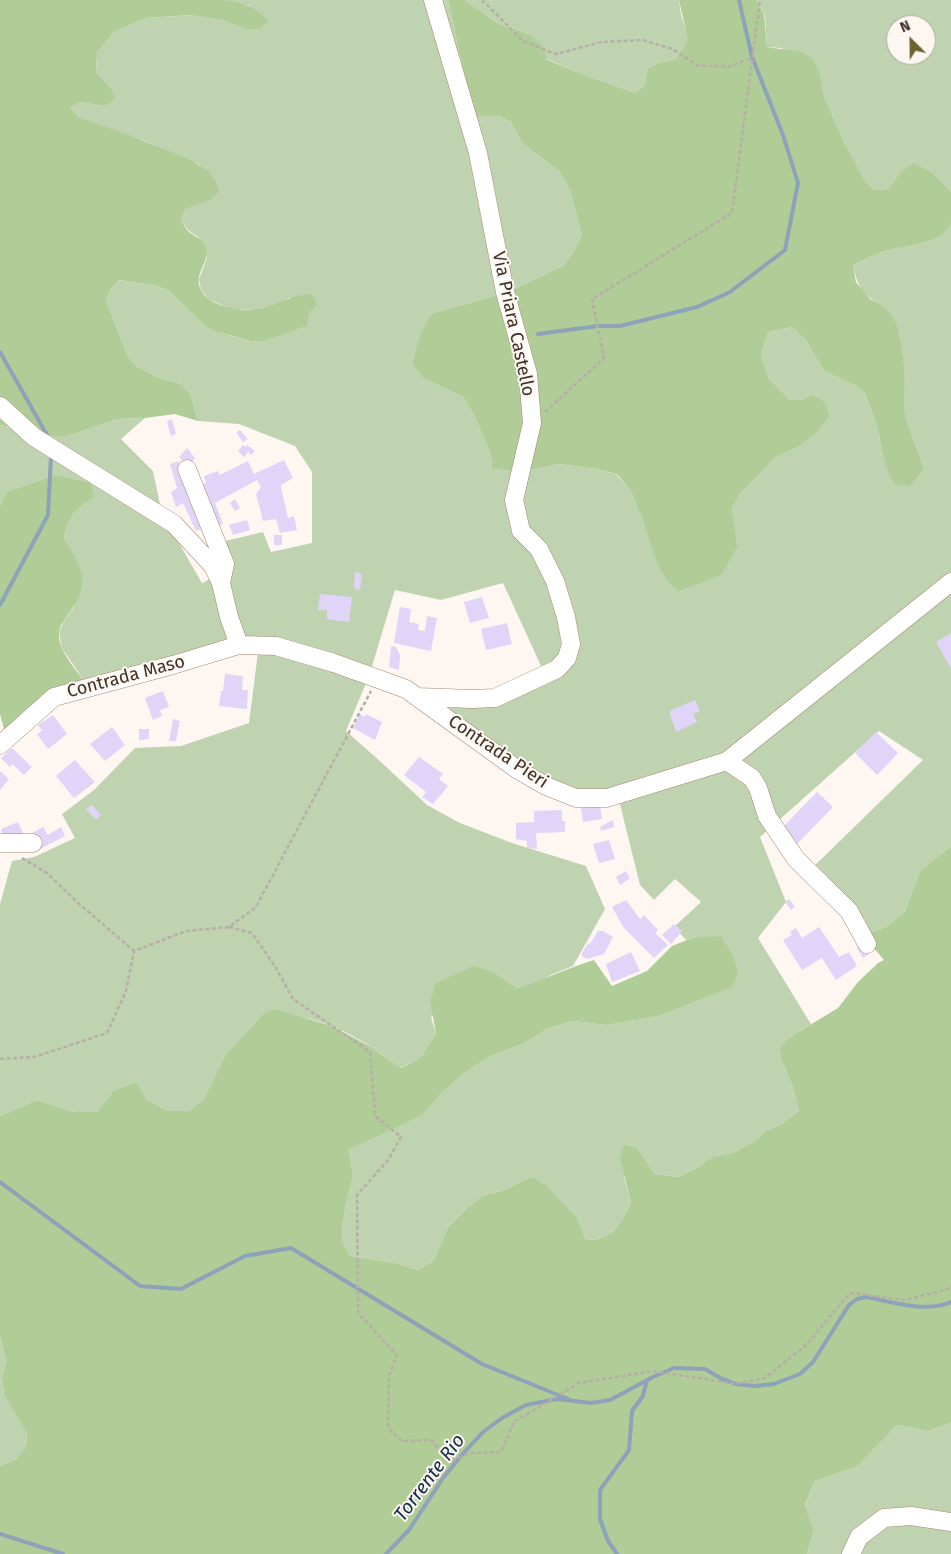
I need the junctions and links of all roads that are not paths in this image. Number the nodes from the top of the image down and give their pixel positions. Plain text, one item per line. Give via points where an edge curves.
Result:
1 (433, 0) edge
2 (0, 406) edge
3 (187, 469) dead end
4 (951, 582) edge
5 (221, 583) junction
6 (239, 645) junction
7 (378, 679) joint
8 (418, 697) junction
9 (472, 699) junction
10 (443, 716) junction
11 (0, 745) edge
12 (727, 761) junction
13 (0, 843) edge
14 (33, 843) dead end
15 (867, 944) dead end
16 (951, 1522) edge
17 (851, 1554) edge

1 - 9 street, Via Priara Castello via 478,154 505,292 528,374 532,423 514,500 521,531 539,549 555,581 571,644 567,658 557,669 495,698
2 - 5 street via 34,437 174,524 213,566
3 - 5 street via 225,564
4 - 12 street
5 - 6 street
6 - 7 street, Contrada Maso via 276,646
6 - 11 street, Contrada Maso via 54,697
7 - 8 street, Contrada Pieri
8 - 9 street, Via Priara Castello
8 - 10 street, Contrada Pieri
9 - 10 street
10 - 12 street, Contrada Pieri via 518,770 576,798 607,798
12 - 15 street via 752,778 767,816 791,852 850,911
13 - 14 street
16 - 17 street via 910,1516 884,1518 859,1537

